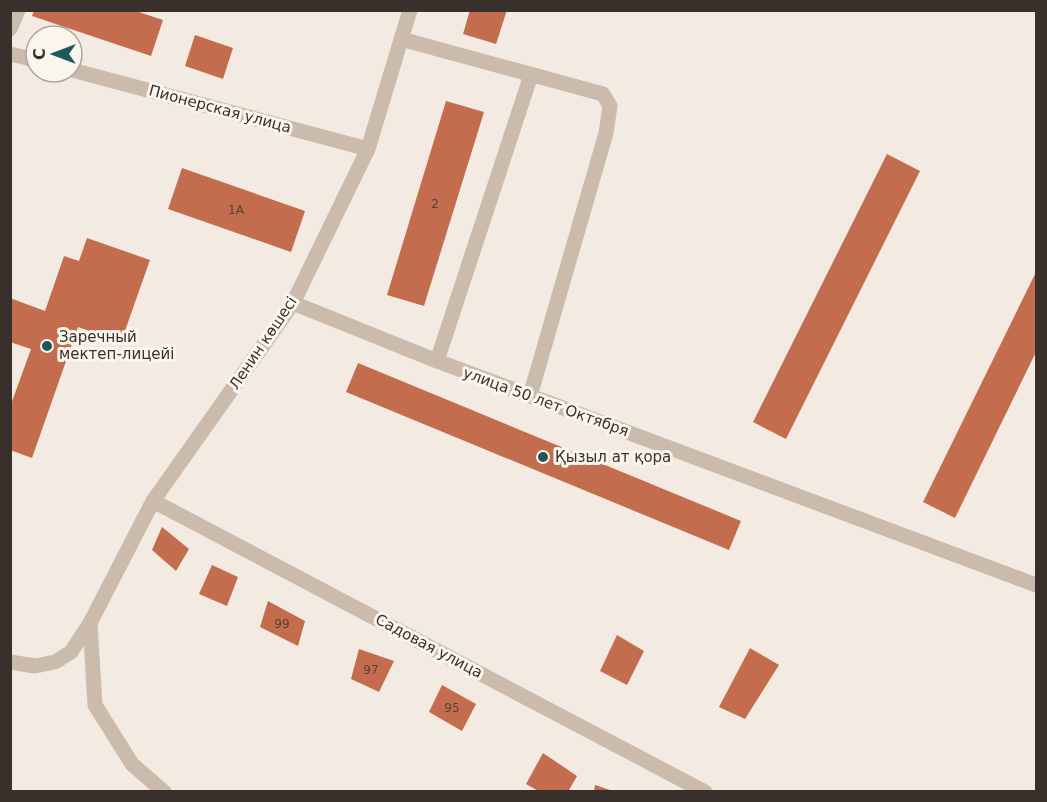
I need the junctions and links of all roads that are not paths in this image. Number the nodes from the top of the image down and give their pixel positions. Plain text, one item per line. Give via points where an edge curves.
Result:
1 (18, 10) edge
2 (410, 10) edge
3 (10, 29) edge
4 (401, 39) junction
5 (84, 73) edge
6 (531, 75) junction
7 (368, 149) junction
8 (293, 303) junction
9 (436, 361) junction
10 (530, 396) junction
11 (153, 501) junction
12 (1036, 585) edge
13 (90, 624) junction
14 (10, 662) edge
15 (164, 792) edge
16 (705, 792) edge

1 - 3 street
2 - 4 street, Ленин көшесі
4 - 6 street
4 - 7 street, Ленин көшесі
5 - 7 street, Пионерская улица
6 - 9 street
6 - 10 street via 603,94 610,106 606,133
7 - 8 street, Ленин көшесі
8 - 9 street, улица 50 лет Октября
8 - 11 street, Ленин көшесі
9 - 10 street, улица 50 лет Октября
10 - 12 street, улица 50 лет Октября
11 - 13 street, Ленин көшесі
11 - 16 street, Садовая улица
13 - 14 street, Ленин көшесі via 71,652 55,662 35,666
13 - 15 street via 95,705 132,764

